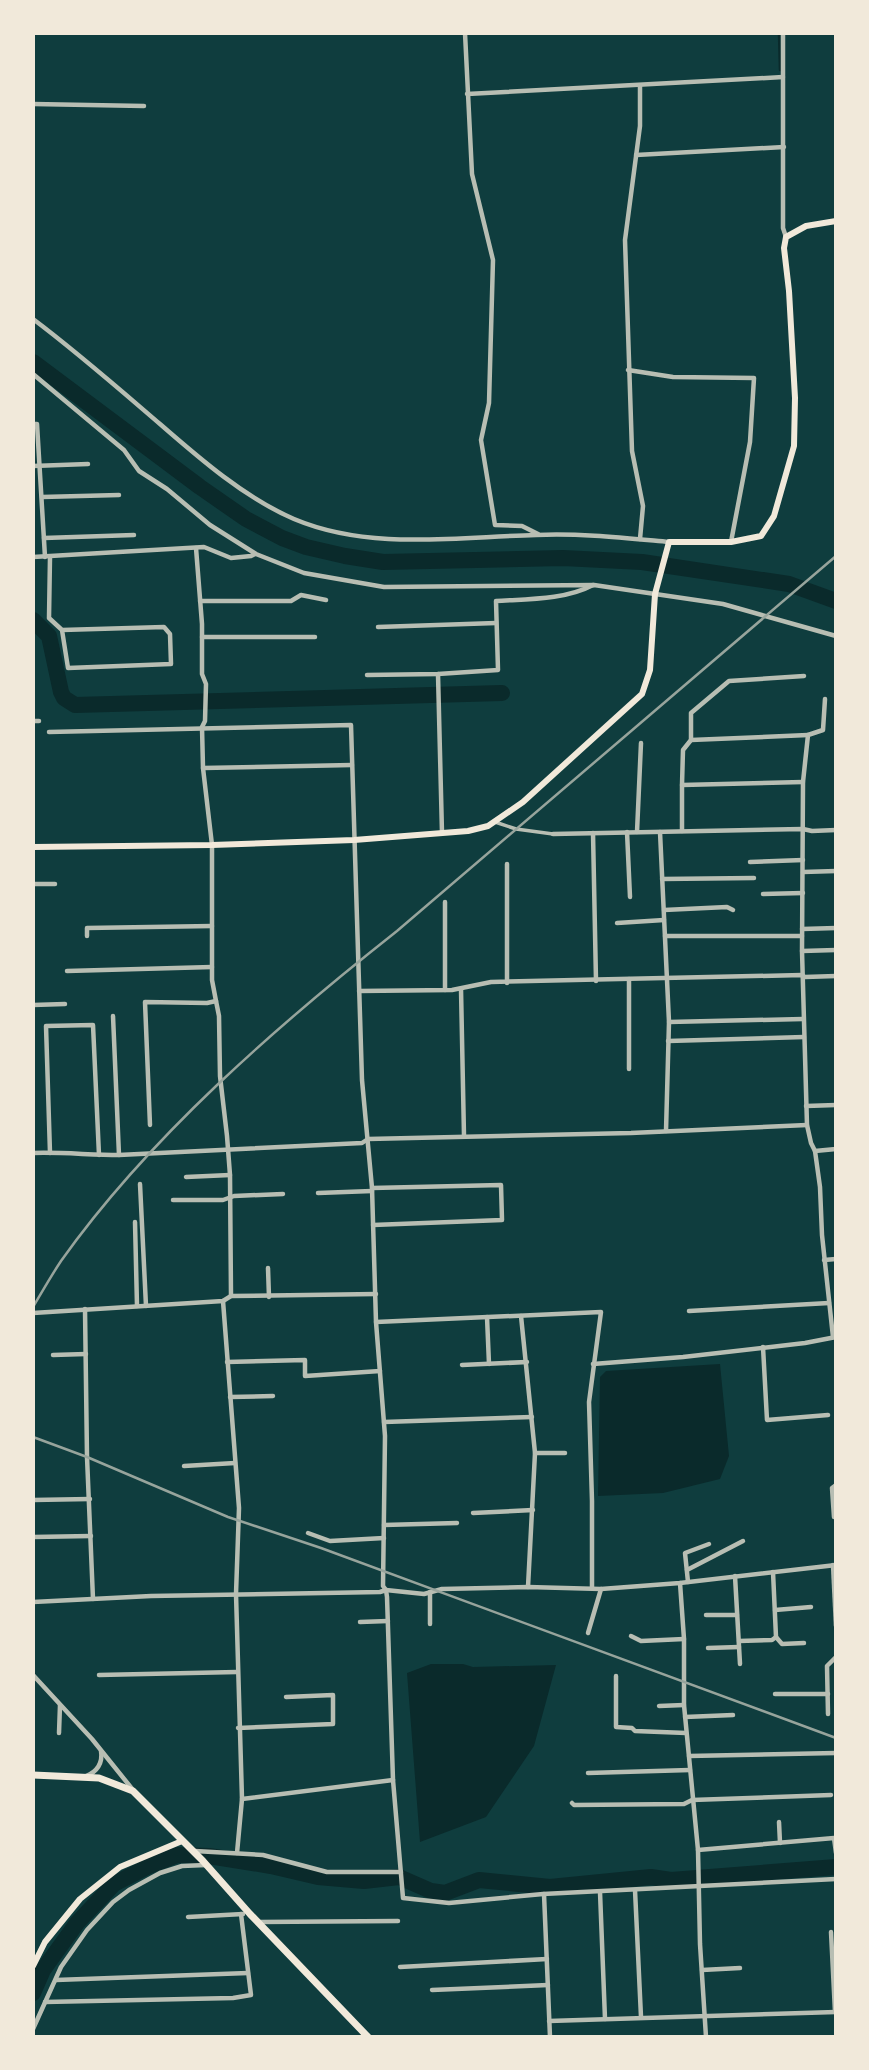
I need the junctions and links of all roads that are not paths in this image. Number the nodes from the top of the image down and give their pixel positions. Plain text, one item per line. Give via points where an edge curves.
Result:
1 (465, 33) edge
2 (783, 33) edge
3 (783, 77) junction
4 (640, 86) junction
5 (467, 94) junction
6 (33, 104) edge
7 (144, 106) dead end
8 (784, 147) junction
9 (636, 155) junction
10 (836, 222) edge
11 (786, 237) junction
12 (33, 319) edge
13 (628, 370) junction
14 (33, 374) edge
15 (33, 424) edge
16 (88, 464) dead end
17 (33, 466) edge
18 (40, 466) junction
19 (119, 495) dead end
20 (42, 497) junction
21 (42, 507) junction
22 (33, 508) edge
23 (539, 534) junction
24 (134, 535) dead end
25 (44, 538) junction
26 (640, 539) junction
27 (669, 542) junction
28 (732, 542) junction
29 (196, 548) junction
30 (256, 554) junction
31 (33, 557) edge
32 (48, 557) junction
33 (594, 584) junction
34 (655, 594) junction
35 (326, 600) dead end
36 (200, 601) junction
37 (496, 623) junction
38 (378, 627) dead end
39 (62, 630) junction
40 (836, 636) edge
41 (202, 637) junction
42 (315, 637) dead end
43 (438, 674) junction
44 (367, 675) dead end
45 (804, 676) dead end
46 (825, 699) dead end
47 (202, 727) junction
48 (49, 732) dead end
49 (808, 736) junction
50 (691, 740) junction
51 (641, 743) dead end
52 (352, 765) junction
53 (203, 768) junction
54 (803, 782) junction
55 (682, 785) junction
56 (495, 822) junction
57 (803, 828) junction
58 (836, 830) edge
59 (682, 831) junction
60 (593, 832) junction
61 (627, 832) junction
62 (637, 832) junction
63 (660, 832) junction
64 (442, 834) junction
65 (553, 834) joint
66 (354, 840) junction
67 (212, 845) junction
68 (33, 847) edge
69 (803, 860) junction
70 (750, 862) dead end
71 (507, 864) dead end
72 (836, 871) edge
73 (803, 872) junction
74 (754, 878) dead end
75 (662, 879) junction
76 (33, 884) edge
77 (55, 884) dead end
78 (803, 893) junction
79 (763, 894) dead end
80 (630, 897) dead end
81 (445, 902) dead end
82 (733, 909) dead end
83 (664, 910) junction
84 (664, 920) junction
85 (617, 923) dead end
86 (212, 926) junction
87 (836, 928) edge
88 (802, 929) junction
89 (88, 936) dead end
90 (665, 936) junction
91 (802, 936) junction
92 (836, 950) edge
93 (802, 951) junction
94 (212, 967) junction
95 (67, 971) dead end
96 (802, 975) junction
97 (836, 976) edge
98 (629, 979) junction
99 (667, 979) junction
100 (596, 981) junction
101 (507, 982) junction
102 (461, 989) junction
103 (445, 990) junction
104 (359, 992) junction
105 (216, 1001) junction
106 (65, 1004) dead end
107 (33, 1005) edge
108 (113, 1017) dead end
109 (803, 1019) junction
110 (669, 1022) junction
111 (804, 1037) junction
112 (668, 1041) junction
113 (629, 1069) dead end
114 (836, 1105) edge
115 (806, 1106) junction
116 (150, 1125) dead end
117 (807, 1125) junction
118 (666, 1132) junction
119 (464, 1136) junction
120 (368, 1139) junction
121 (228, 1149) junction
122 (836, 1149) edge
123 (815, 1151) junction
124 (33, 1153) edge
125 (50, 1153) junction
126 (99, 1155) junction
127 (119, 1155) junction
128 (230, 1175) junction
129 (186, 1177) dead end
130 (140, 1184) dead end
131 (372, 1189) junction
132 (318, 1193) dead end
133 (284, 1194) dead end
134 (230, 1197) junction
135 (173, 1200) dead end
136 (135, 1222) dead end
137 (373, 1225) junction
138 (836, 1259) edge
139 (824, 1260) junction
140 (268, 1268) dead end
141 (376, 1294) junction
142 (231, 1296) junction
143 (269, 1297) junction
144 (223, 1301) junction
145 (829, 1303) junction
146 (137, 1306) junction
147 (146, 1306) junction
148 (85, 1309) junction
149 (689, 1311) dead end
150 (33, 1313) edge
151 (521, 1316) junction
152 (487, 1317) junction
153 (376, 1322) junction
154 (834, 1337) edge
155 (762, 1347) junction
156 (86, 1354) junction
157 (53, 1355) dead end
158 (227, 1362) junction
159 (527, 1362) junction
160 (489, 1364) junction
161 (593, 1364) junction
162 (462, 1365) dead end
163 (380, 1371) junction
164 (274, 1396) dead end
165 (230, 1397) junction
166 (828, 1415) dead end
167 (532, 1417) junction
168 (384, 1422) junction
169 (535, 1453) junction
170 (565, 1453) dead end
171 (235, 1463) junction
172 (184, 1466) dead end
173 (836, 1485) edge
174 (90, 1499) junction
175 (33, 1500) edge
176 (533, 1510) junction
177 (473, 1513) dead end
178 (834, 1517) dead end
179 (457, 1523) dead end
180 (384, 1525) junction
181 (308, 1533) dead end
182 (91, 1536) junction
183 (33, 1537) edge
184 (384, 1538) junction
185 (743, 1541) dead end
186 (709, 1544) dead end
187 (834, 1565) edge
188 (687, 1570) junction
189 (773, 1572) junction
190 (735, 1576) junction
191 (688, 1582) junction
192 (680, 1583) junction
193 (528, 1587) junction
194 (592, 1588) junction
195 (601, 1589) junction
196 (386, 1590) junction
197 (430, 1592) junction
198 (236, 1594) junction
199 (93, 1599) junction
200 (33, 1602) edge
201 (811, 1607) dead end
202 (775, 1610) junction
203 (706, 1615) dead end
204 (737, 1615) junction
205 (388, 1621) junction
206 (360, 1622) dead end
207 (430, 1624) dead end
208 (836, 1626) edge
209 (588, 1633) dead end
210 (631, 1636) dead end
211 (776, 1637) junction
212 (684, 1639) junction
213 (804, 1643) dead end
214 (739, 1644) junction
215 (708, 1648) dead end
216 (835, 1659) edge
217 (740, 1664) dead end
218 (237, 1672) junction
219 (33, 1675) edge
220 (99, 1675) dead end
221 (616, 1676) dead end
222 (775, 1694) dead end
223 (828, 1694) junction
224 (286, 1697) dead end
225 (60, 1704) junction
226 (684, 1705) junction
227 (659, 1706) dead end
228 (828, 1714) dead end
229 (733, 1715) dead end
230 (685, 1717) junction
231 (239, 1728) junction
232 (59, 1733) dead end
233 (686, 1733) junction
234 (100, 1748) junction
235 (836, 1754) edge
236 (689, 1756) junction
237 (690, 1770) junction
238 (588, 1773) dead end
239 (33, 1775) edge
240 (78, 1776) junction
241 (393, 1780) junction
242 (133, 1791) junction
243 (831, 1795) dead end
244 (242, 1800) junction
245 (692, 1800) junction
246 (572, 1803) dead end
247 (779, 1822) dead end
248 (183, 1841) junction
249 (779, 1843) junction
250 (698, 1850) junction
251 (192, 1851) junction
252 (237, 1853) junction
253 (836, 1853) edge
254 (204, 1863) junction
255 (401, 1872) junction
256 (836, 1880) edge
257 (698, 1887) junction
258 (635, 1890) junction
259 (600, 1892) junction
260 (544, 1894) junction
261 (241, 1914) junction
262 (250, 1914) junction
263 (188, 1917) dead end
264 (398, 1921) dead end
265 (258, 1922) junction
266 (831, 1932) dead end
267 (547, 1959) junction
268 (33, 1966) edge
269 (400, 1967) dead end
270 (740, 1968) dead end
271 (702, 1970) junction
272 (248, 1973) junction
273 (56, 1980) junction
274 (548, 1985) junction
275 (432, 1990) dead end
276 (45, 2002) junction
277 (836, 2012) edge
278 (705, 2015) junction
279 (641, 2017) junction
280 (605, 2019) junction
281 (549, 2021) junction
282 (33, 2029) edge
283 (368, 2037) edge
284 (550, 2037) edge
285 (706, 2037) edge

1 - 5 street
2 - 3 street
3 - 4 street
3 - 8 street
4 - 5 street
4 - 9 street
5 - 23 street via 472,174 493,260 489,404 481,440 487,485 495,525 522,526
6 - 7 street
8 - 9 street
8 - 11 street
9 - 13 street via 625,240
10 - 11 main road via 806,226
11 - 28 main road via 794,446 774,516 761,536
12 - 23 street via 203,461 294,519 378,539
13 - 26 street via 632,451 643,506
13 - 28 street via 673,377 754,378 750,442
14 - 30 street via 124,450 139,471
15 - 18 street via 37,424
16 - 18 street
17 - 18 street
18 - 20 street
19 - 20 street
20 - 21 street
21 - 22 street
21 - 25 street
23 - 26 street
24 - 25 street
25 - 32 street
26 - 27 street
27 - 28 main road
27 - 34 main road
29 - 30 street via 231,558
29 - 32 street
29 - 36 street
30 - 33 street via 304,573 384,587
31 - 32 street
32 - 39 street via 49,618
33 - 34 street
33 - 37 street via 580,592 496,601
34 - 40 street via 762,613
34 - 56 main road via 650,670 642,694
35 - 36 street via 301,595 291,601
36 - 41 street
37 - 38 street
37 - 43 street via 498,670
39 - 39 street via 68,668 171,664 170,634 164,627
41 - 42 street
41 - 47 street via 206,684
43 - 44 street
43 - 64 street
45 - 50 street via 729,681 691,713
46 - 49 street via 823,730
47 - 48 street
47 - 52 street via 351,725
47 - 53 street
49 - 50 street
49 - 54 street
50 - 55 street via 683,750
51 - 62 street
52 - 53 street
52 - 66 street
53 - 67 street
54 - 55 street
54 - 57 street
55 - 59 street
56 - 64 main road
56 - 65 street
57 - 58 street
57 - 59 street
57 - 69 street
59 - 63 street
60 - 61 street
60 - 65 street
60 - 100 street
61 - 62 street
61 - 80 street
62 - 63 street
63 - 75 street
64 - 66 main road
66 - 67 main road
66 - 104 street
67 - 68 main road
67 - 86 street
69 - 70 street
69 - 73 street
71 - 101 street
72 - 73 street
73 - 78 street
74 - 75 street
75 - 83 street
76 - 77 street
78 - 79 street
78 - 88 street
81 - 103 street
82 - 83 street
83 - 84 street
84 - 85 street
84 - 90 street
86 - 89 street via 87,928
86 - 94 street
87 - 88 street
88 - 91 street
90 - 91 street
90 - 99 street
91 - 93 street
92 - 93 street
93 - 96 street
94 - 95 street
94 - 105 street
96 - 97 street
96 - 99 street
96 - 109 street
98 - 99 street
98 - 100 street
98 - 113 street
99 - 110 street
100 - 101 street
101 - 102 street
102 - 103 street
102 - 119 street
103 - 104 street
104 - 120 street
105 - 116 street via 145,1002
105 - 121 street
106 - 107 street
108 - 127 street
109 - 110 street
109 - 111 street
110 - 112 street
111 - 112 street
111 - 115 street
112 - 118 street
114 - 115 street
115 - 117 street
117 - 118 street
117 - 123 street
118 - 119 street
119 - 120 street
120 - 121 street via 362,1143
120 - 131 street
121 - 127 street
121 - 128 street
122 - 123 street
123 - 139 street
124 - 125 street
125 - 126 street
125 - 126 street via 46,1026 93,1025
126 - 127 street
128 - 129 street
128 - 134 street
130 - 147 street
131 - 132 street
131 - 137 street
131 - 137 street via 501,1185 502,1220
133 - 134 street
134 - 135 street
134 - 142 street
136 - 146 street
137 - 141 street
138 - 139 street
139 - 145 street
140 - 143 street
141 - 143 street
141 - 153 street
142 - 143 street
142 - 144 street
144 - 147 street
144 - 158 street
145 - 149 street
145 - 154 street
146 - 147 street
146 - 148 street
148 - 150 street
148 - 156 street
151 - 152 street
151 - 159 street
151 - 161 street via 601,1312
152 - 153 street
152 - 160 street
153 - 163 street
154 - 155 street
155 - 161 street
155 - 166 street via 767,1420
156 - 157 street
156 - 174 street
158 - 163 street via 305,1360 305,1376
158 - 165 street
159 - 160 street
159 - 167 street
160 - 162 street
161 - 194 street via 589,1402
163 - 168 street
164 - 165 street
165 - 171 street
167 - 168 street
167 - 169 street
168 - 180 street
169 - 170 street
169 - 176 street
171 - 172 street
171 - 198 street via 239,1508
173 - 178 street via 832,1488
174 - 175 street
174 - 182 street
176 - 177 street
176 - 193 street
179 - 180 street
180 - 184 street
181 - 184 street via 330,1541
182 - 183 street
182 - 199 street
184 - 196 street
185 - 188 street
186 - 188 street via 685,1553
187 - 189 street
187 - 208 street
188 - 191 street
189 - 190 street
189 - 202 street
190 - 191 street
190 - 204 street
191 - 192 street
192 - 195 street
192 - 212 street
193 - 194 street
193 - 197 street
194 - 195 street
195 - 209 street
196 - 197 street
196 - 198 street
196 - 205 street
197 - 207 street
198 - 199 street
198 - 218 street
199 - 200 street
201 - 202 street
202 - 211 street
203 - 204 street
204 - 214 street
205 - 206 street
205 - 241 street
210 - 212 street via 641,1641
211 - 213 street via 782,1644
211 - 214 street
212 - 226 street
214 - 215 street
214 - 217 street
216 - 223 street via 827,1666
218 - 220 street
218 - 231 street
219 - 225 street
221 - 233 street via 616,1727
222 - 223 street
223 - 228 street
224 - 231 street via 333,1695 333,1724
225 - 232 street
225 - 234 street
226 - 227 street
226 - 230 street
229 - 230 street
230 - 233 street
231 - 244 street
233 - 236 street
234 - 240 street via 102,1758 96,1771
234 - 242 street
235 - 236 street
236 - 237 street
237 - 238 street
237 - 245 street
239 - 240 highway
240 - 242 highway via 99,1778
241 - 244 street
241 - 255 street
242 - 248 highway
243 - 245 street
244 - 252 street
245 - 246 street via 684,1804
245 - 250 street
247 - 249 street
248 - 251 highway
248 - 268 main road via 120,1867 80,1899 45,1942
249 - 250 street
249 - 253 street via 834,1838
250 - 257 street
251 - 252 street
251 - 254 highway
252 - 255 street via 327,1872
254 - 262 highway
254 - 273 street via 160,1873 113,1902 87,1930
255 - 260 street via 403,1898 449,1903
256 - 257 street
257 - 258 street
257 - 271 street
258 - 259 street
258 - 279 street
259 - 260 street
259 - 280 street
260 - 267 street
261 - 262 street
261 - 263 street
261 - 272 street
262 - 265 highway
264 - 265 street
265 - 283 highway
266 - 277 street
267 - 269 street
267 - 274 street
270 - 271 street
271 - 278 street
272 - 273 street
272 - 276 street via 251,1995 233,1998
273 - 276 street
274 - 275 street
274 - 281 street
276 - 282 street
277 - 278 street
278 - 279 street
278 - 285 street
279 - 280 street
280 - 281 street
281 - 284 street

